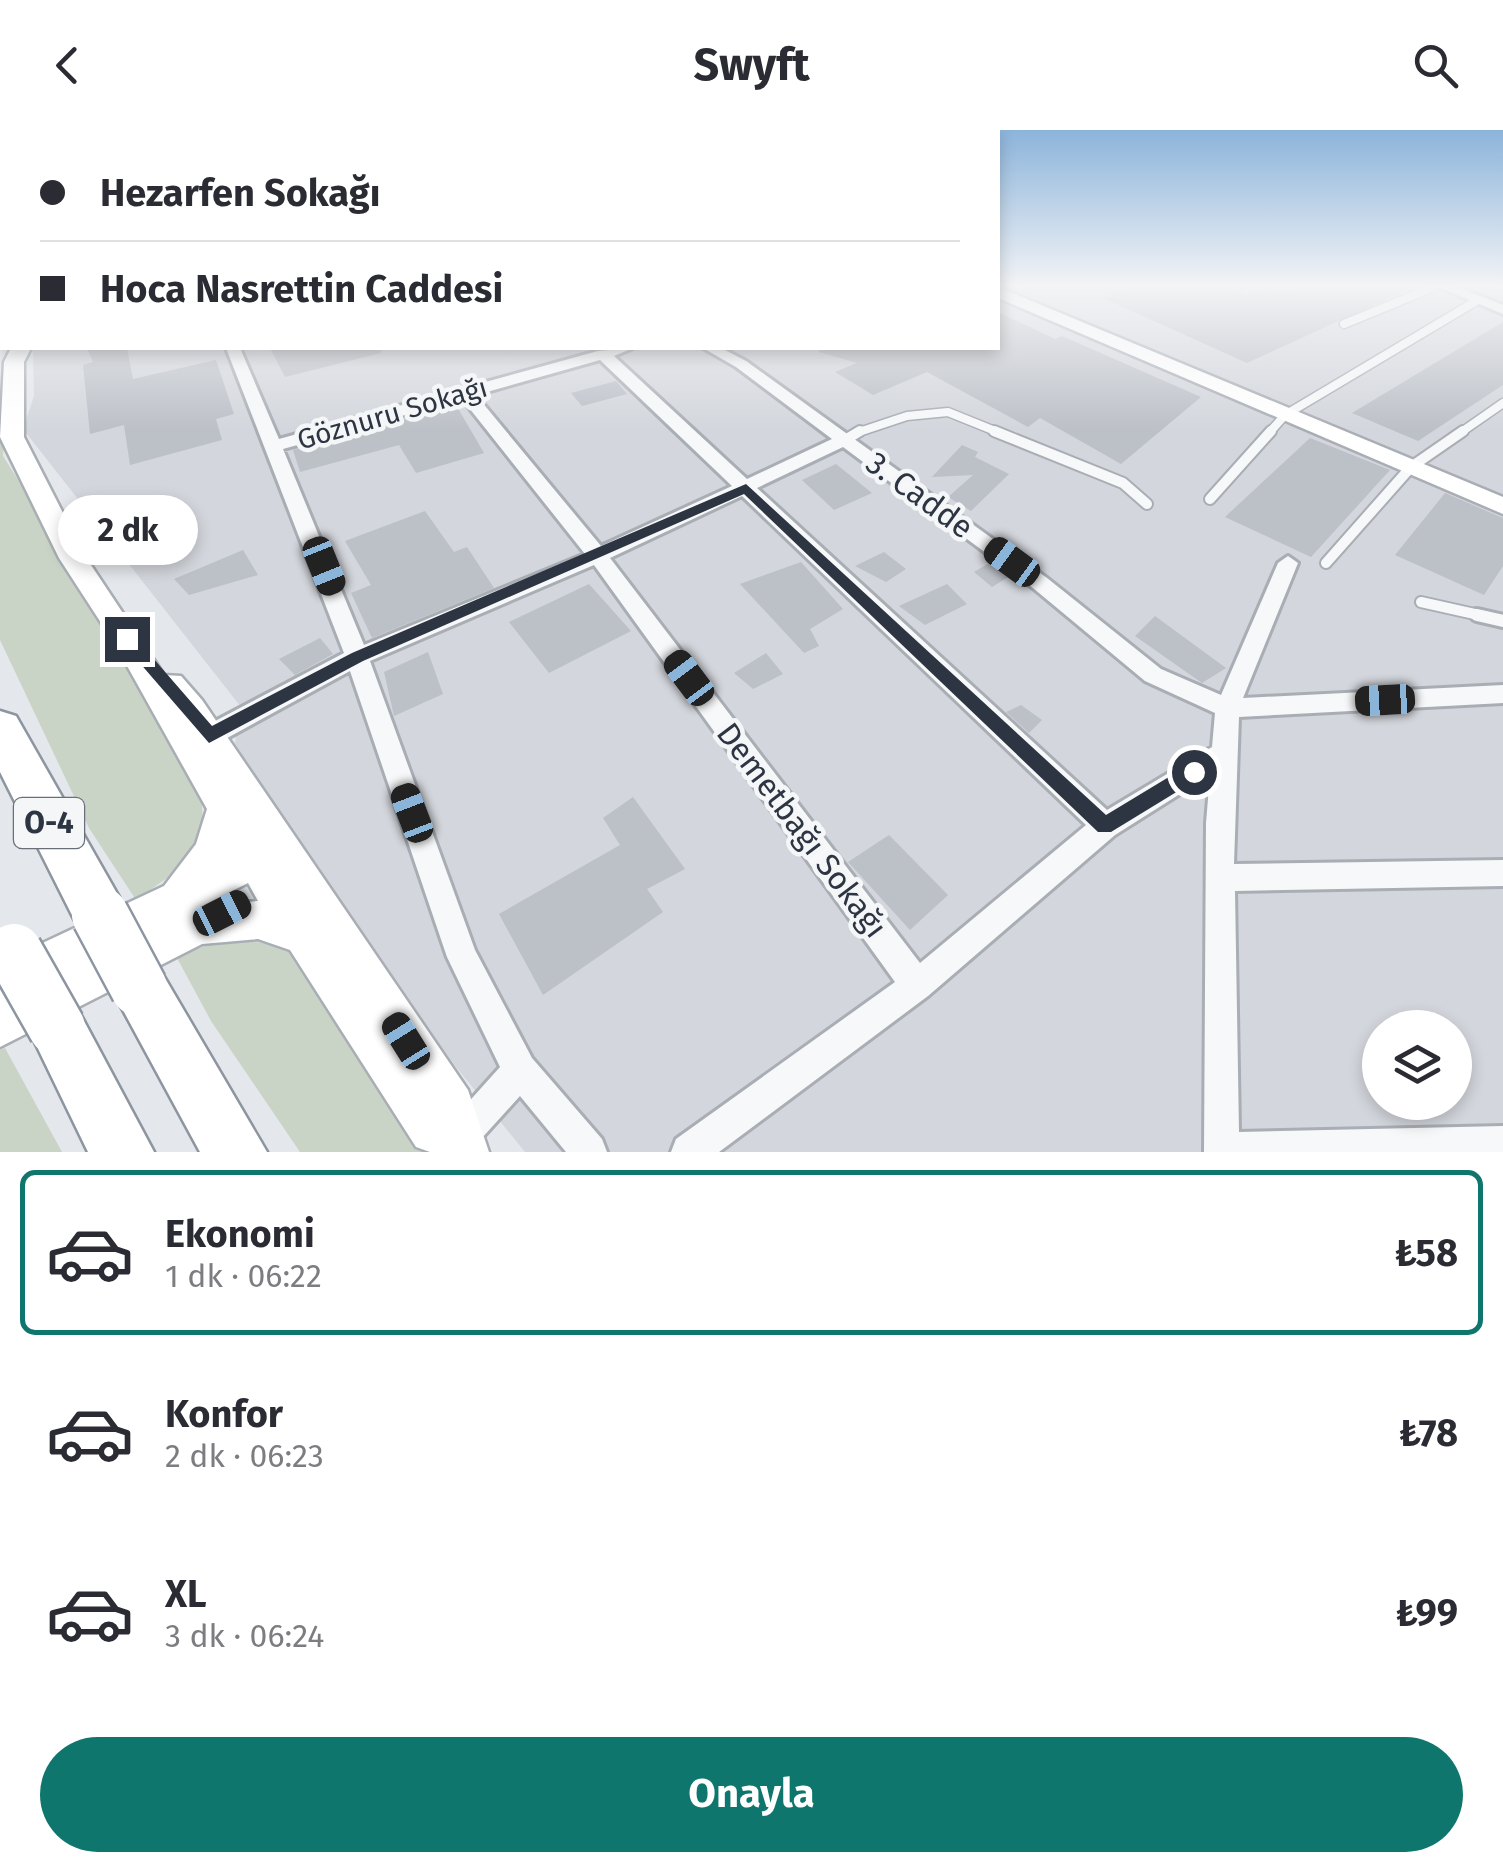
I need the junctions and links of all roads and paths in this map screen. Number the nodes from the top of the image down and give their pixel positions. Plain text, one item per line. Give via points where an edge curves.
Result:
1 (1106, 335) edge
2 (1419, 335) edge
3 (20, 350) edge
4 (233, 350) edge
5 (618, 350) edge
6 (714, 350) edge
7 (603, 354) junction
8 (465, 392) junction
9 (1503, 403) edge
10 (1289, 412) junction
11 (845, 440) junction
12 (273, 446) junction
13 (1416, 463) junction
14 (746, 488) junction
15 (1503, 494) edge
16 (1210, 499) dead end
17 (1147, 504) dead end
18 (1503, 506) edge
19 (598, 556) junction
20 (1288, 563) dead end
21 (1326, 563) dead end
22 (1420, 602) dead end
23 (1503, 621) edge
24 (127, 639) junction
25 (358, 657) junction
26 (1503, 694) edge
27 (1227, 708) junction
28 (0, 729) edge
29 (209, 736) junction
30 (1224, 754) junction
31 (224, 811) junction
32 (1104, 826) junction
33 (277, 868) junction
34 (1503, 873) edge
35 (1221, 878) junction
36 (182, 915) junction
37 (301, 934) junction
38 (5, 952) edge
39 (917, 985) junction
40 (28, 1026) edge
41 (520, 1070) junction
42 (1503, 1144) edge
43 (464, 1145) edge
44 (1222, 1151) edge
45 (122, 1152) edge
46 (235, 1152) edge
47 (589, 1152) edge
48 (689, 1152) edge

1 - 10 street
2 - 10 lane
3 - 24 street via 12,437 72,558
4 - 12 street
5 - 7 street, Göznuru Sokağı
6 - 11 street, 3. Cadde
7 - 8 street, Göznuru Sokağı
7 - 14 street
8 - 12 street, Göznuru Sokağı
8 - 19 street, Demetbağı Sokağı
9 - 13 lane
10 - 13 street
10 - 16 lane
11 - 14 street
11 - 17 lane via 907,416 948,412 1123,483
11 - 27 street, 3. Cadde via 1153,674
12 - 25 street
13 - 15 street
13 - 18 street
13 - 21 lane
14 - 19 street
14 - 32 street
19 - 25 street
19 - 39 street, Demetbağı Sokağı
20 - 27 street
22 - 23 lane
24 - 29 street
24 - 31 street
25 - 29 street
25 - 41 street via 462,956
26 - 27 street
27 - 30 street
28 - 46 highway, O-4, bridge
29 - 33 street
30 - 32 street
30 - 35 street
31 - 33 street
31 - 36 street via 218,843
32 - 39 street
33 - 36 street
33 - 37 street
33 - 43 street via 452,1106
34 - 35 street
35 - 44 street
36 - 37 street via 258,920
36 - 38 street
36 - 40 street
37 - 43 street via 434,1130
38 - 40 highway, bridge
39 - 48 street
40 - 45 highway
41 - 43 street
41 - 47 street
42 - 44 street

